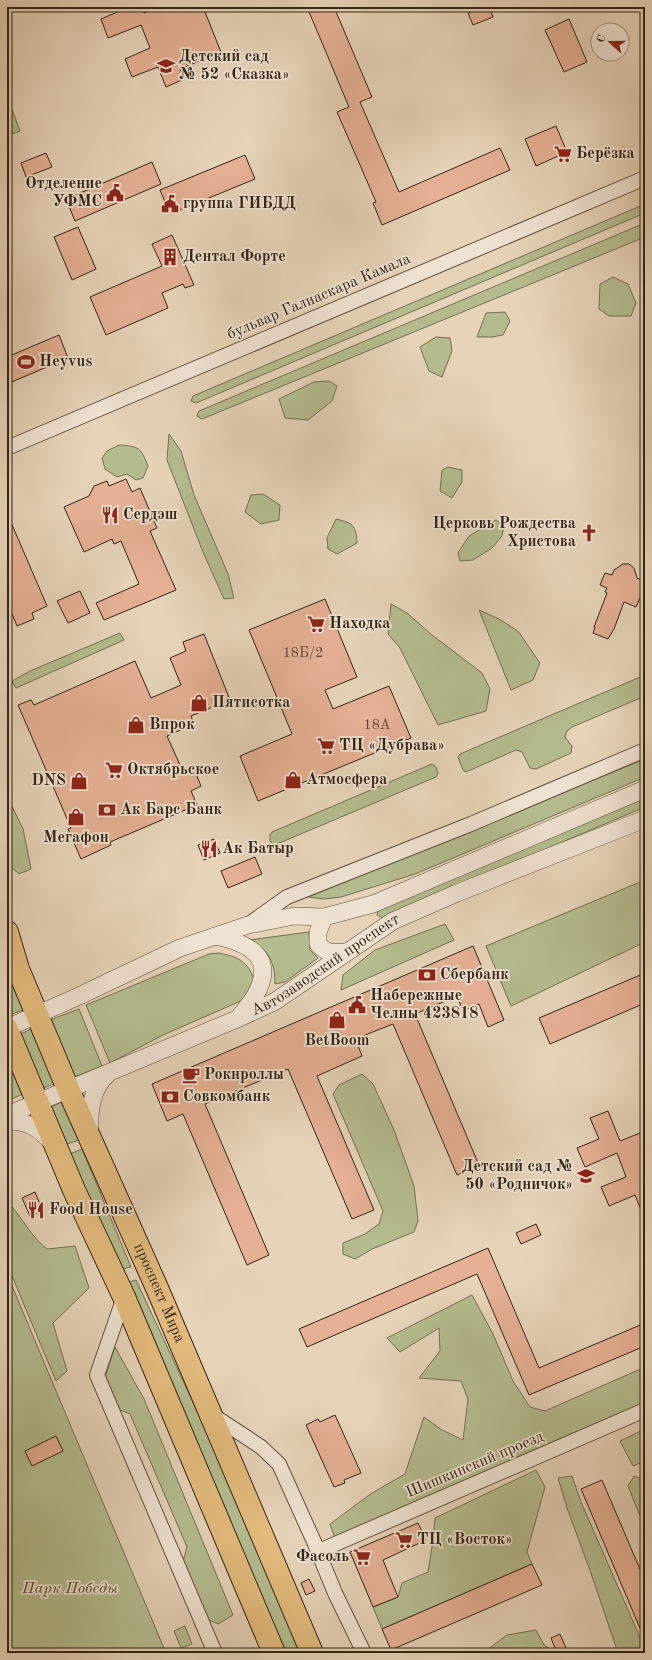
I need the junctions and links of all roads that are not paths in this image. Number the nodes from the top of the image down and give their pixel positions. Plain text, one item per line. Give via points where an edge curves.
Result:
1 (645, 178) edge
2 (7, 448) edge
3 (645, 750) edge
4 (645, 789) edge
5 (645, 819) edge
6 (324, 917) junction
7 (248, 925) junction
8 (7, 932) edge
9 (215, 935) junction
10 (347, 952) junction
11 (37, 1015) junction
12 (237, 1019) junction
13 (7, 1029) edge
14 (110, 1072) junction
15 (68, 1089) junction
16 (37, 1102) junction
17 (7, 1115) edge
18 (7, 1121) edge
19 (88, 1136) junction
20 (58, 1149) junction
21 (154, 1282) junction
22 (124, 1297) junction
23 (645, 1410) edge
24 (210, 1412) junction
25 (318, 1551) junction
26 (215, 1653) edge
27 (274, 1653) edge
28 (312, 1653) edge
29 (364, 1653) edge

1 - 2 street, бульвар Галиаскара Камала
3 - 7 street via 470,824 286,897
4 - 6 street, Автозаводский проспект via 373,904
5 - 10 street, Автозаводский проспект via 408,914
6 - 7 street, Автозаводский проспект via 294,916
6 - 10 street via 318,932 318,944 330,953
7 - 9 street, Автозаводский проспект
8 - 11 main road, проспект Мира via 18,969
9 - 11 street, Автозаводский проспект via 180,948
9 - 12 street via 246,946 257,955 263,968 262,981 255,996
10 - 12 street, Автозаводский проспект via 274,1002
11 - 13 street, Автозаводский проспект
11 - 15 main road, проспект Мира
12 - 14 street, Автозаводский проспект
13 - 16 main road, проспект Мира
14 - 15 street, Автозаводский проспект
14 - 19 street via 101,1080 94,1092
15 - 16 street, Автозаводский проспект
15 - 19 main road, проспект Мира
16 - 17 street, Автозаводский проспект
16 - 20 main road, проспект Мира
18 - 20 street via 20,1121 31,1125 42,1132
19 - 21 main road, проспект Мира
20 - 22 main road, проспект Мира via 74,1190
21 - 22 main road via 130,1266 124,1269 122,1276
21 - 24 main road, проспект Мира
22 - 26 street via 97,1375
22 - 27 main road, проспект Мира
23 - 25 street, Шишкинский проезд
24 - 25 street via 260,1447 279,1464
24 - 28 main road, проспект Мира
25 - 29 street via 334,1593

